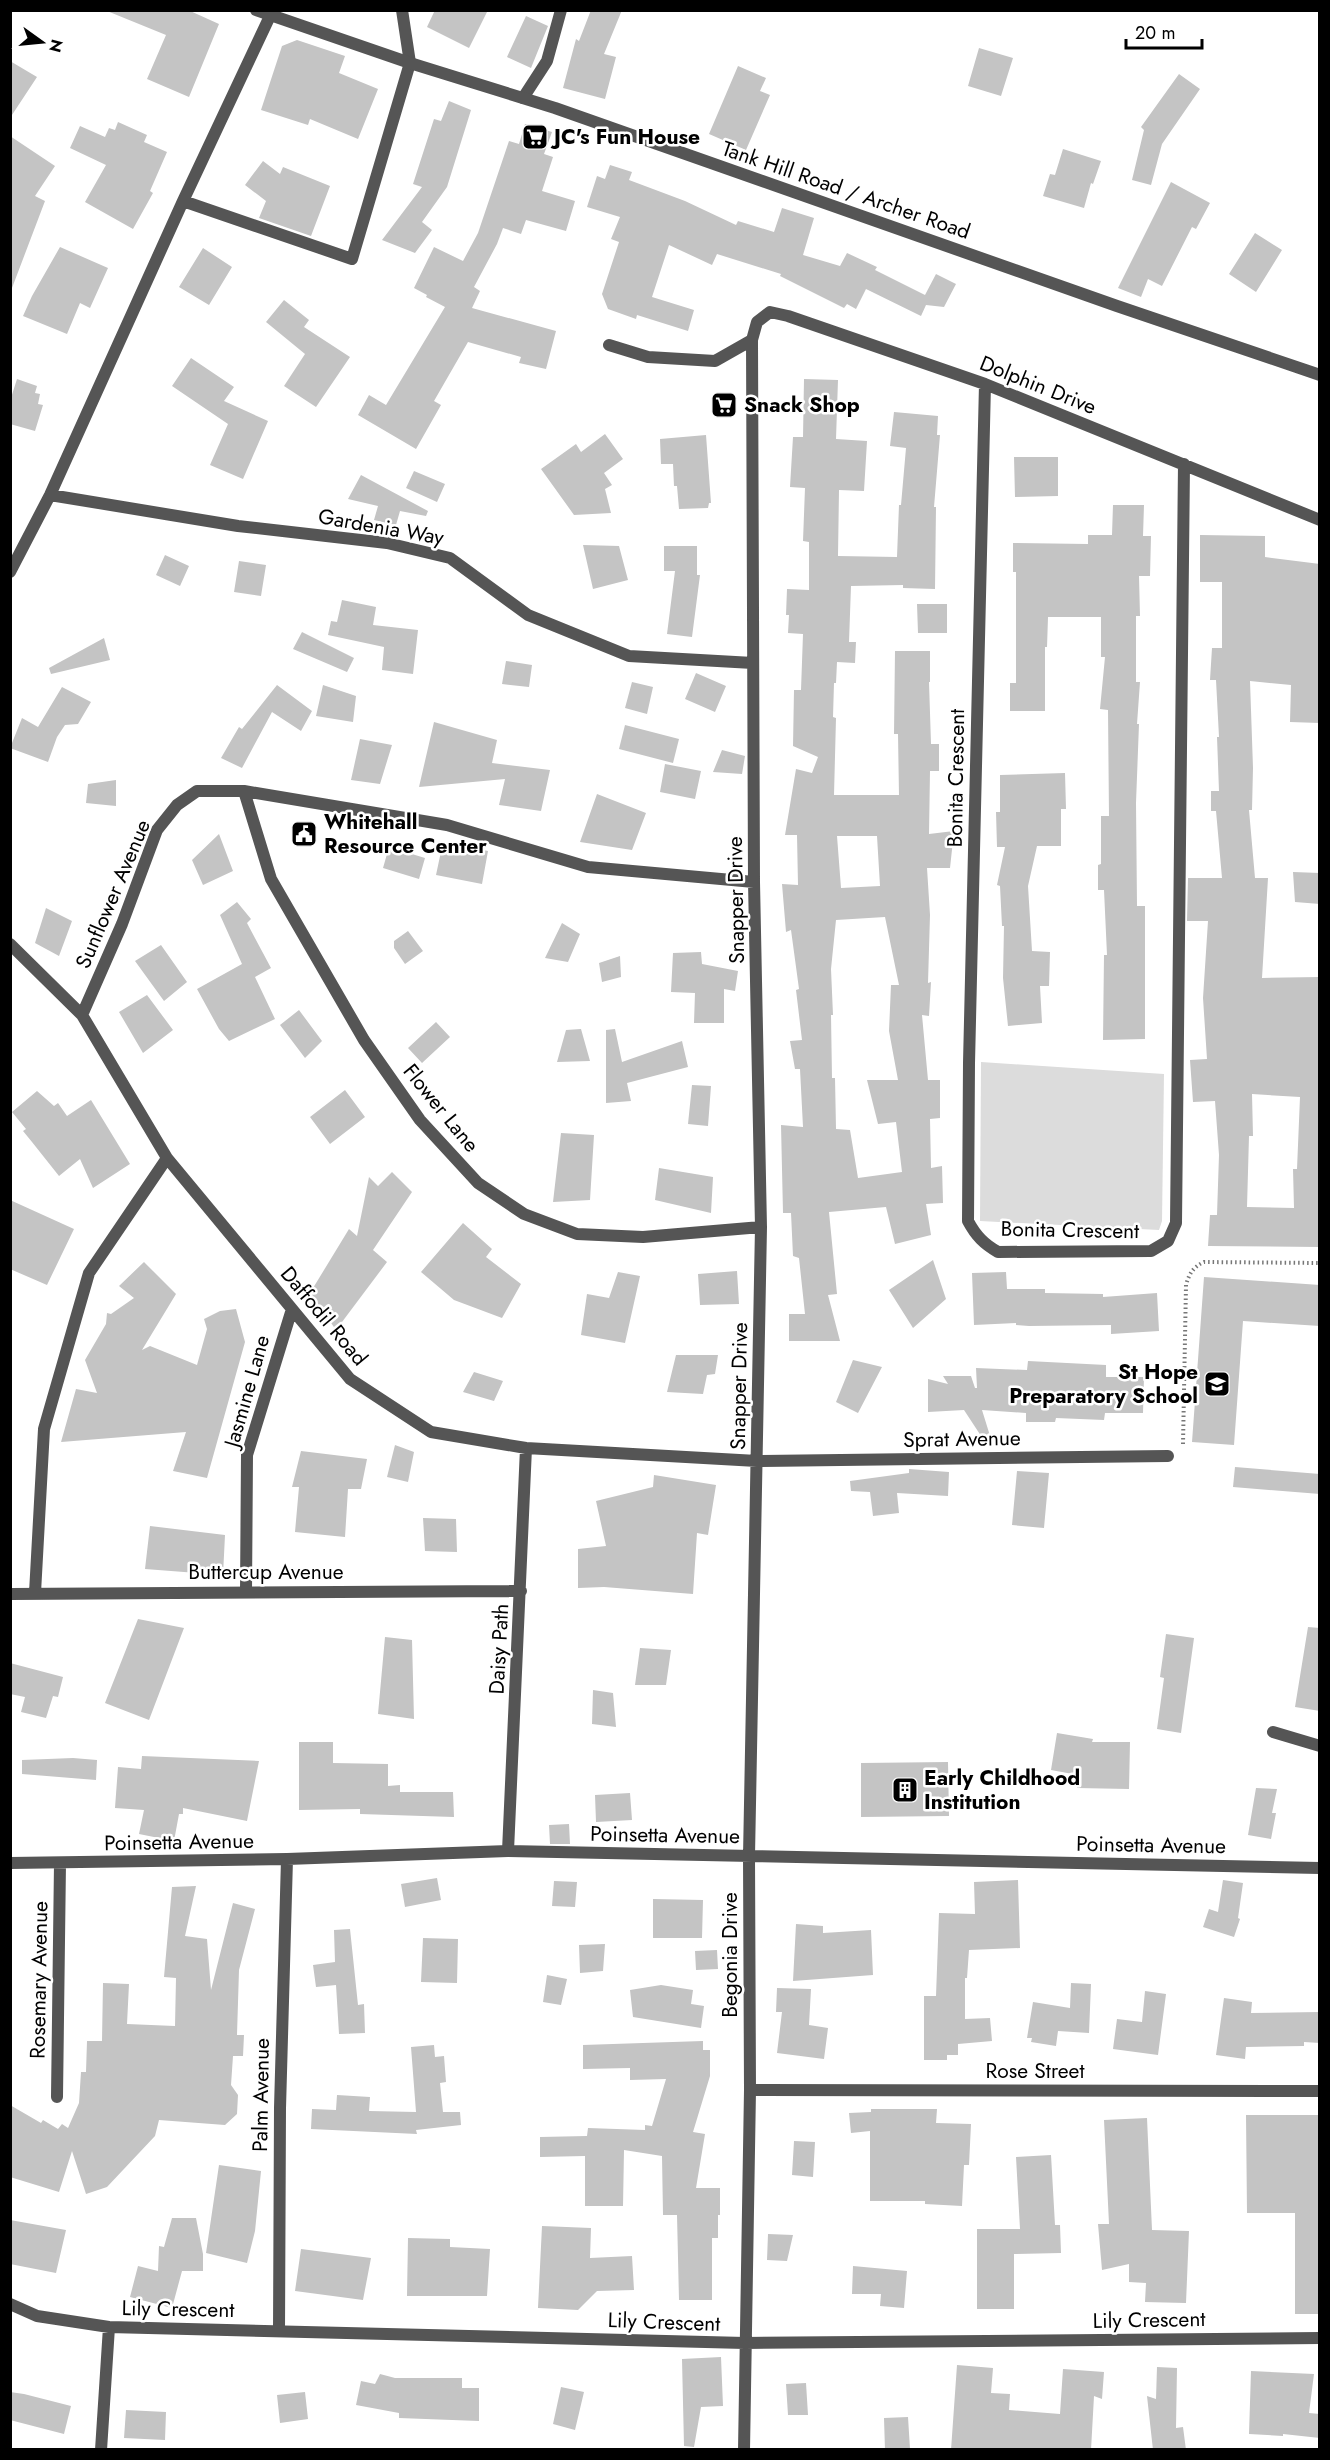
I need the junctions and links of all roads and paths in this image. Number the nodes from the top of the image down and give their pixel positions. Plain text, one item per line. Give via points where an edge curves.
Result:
1 (256, 10) edge
2 (402, 10) edge
3 (561, 10) edge
4 (270, 16) junction
5 (410, 63) junction
6 (523, 98) junction
7 (183, 201) junction
8 (752, 340) junction
9 (609, 345) dead end
10 (1320, 375) edge
11 (985, 384) junction
12 (1184, 464) junction
13 (50, 495) junction
14 (1320, 520) edge
15 (10, 572) edge
16 (753, 663) junction
17 (244, 791) junction
18 (754, 882) junction
19 (10, 944) edge
20 (82, 1016) junction
21 (167, 1158) junction
22 (761, 1227) junction
23 (1320, 1263) edge
24 (292, 1309) junction
25 (526, 1448) junction
26 (1168, 1456) joint
27 (757, 1461) junction
28 (521, 1590) junction
29 (246, 1592) junction
30 (35, 1593) junction
31 (10, 1594) edge
32 (1273, 1732) dead end
33 (1320, 1746) edge
34 (508, 1851) junction
35 (749, 1856) junction
36 (287, 1859) junction
37 (10, 1863) edge
38 (60, 1863) junction
39 (1320, 1868) edge
40 (750, 2090) junction
41 (1320, 2091) edge
42 (57, 2097) dead end
43 (10, 2304) edge
44 (109, 2327) junction
45 (279, 2331) junction
46 (1320, 2338) edge
47 (745, 2343) junction
48 (100, 2450) edge
49 (744, 2450) edge

1 - 4 street, Tank Hill Road / Archer Road
2 - 5 street
3 - 6 street via 547,61
4 - 5 street, Tank Hill Road / Archer Road
4 - 7 street
5 - 6 street, Tank Hill Road / Archer Road
5 - 7 street via 352,260
6 - 10 street, Tank Hill Road / Archer Road
7 - 13 street
8 - 9 street via 715,361 648,357
8 - 11 street, Dolphin Drive via 757,322 770,312
8 - 16 street, Snapper Drive
11 - 12 street, Dolphin Drive
11 - 12 street, Bonita Crescent via 968,1221 985,1245 999,1252 1151,1251 1168,1241 1176,1222
12 - 14 street, Dolphin Drive
13 - 15 street
13 - 16 street, Gardenia Way via 238,526 387,543 450,558 528,615 629,656
16 - 18 street, Snapper Drive
17 - 18 street, Sunflower Avenue via 447,825 588,867
17 - 20 street, Sunflower Avenue via 197,790 177,805 157,830
17 - 22 street, Flower Lane via 271,879 364,1040 420,1120 478,1183 524,1214 577,1234 643,1237
18 - 22 street, Snapper Drive
19 - 20 street, Daffodil Road
20 - 21 street, Daffodil Road
21 - 24 street, Daffodil Road
21 - 30 street via 89,1273 44,1429
22 - 27 street, Snapper Drive
23 - 26 path via 1204,1262 1196,1266 1185,1285 1183,1445 1180,1453
24 - 25 street, Daffodil Road via 350,1379 431,1432
24 - 29 street, Jasmine Lane via 247,1455
25 - 27 street, Daffodil Road
25 - 28 street, Daisy Path
26 - 27 street, Sprat Avenue
27 - 35 street, Begonia Drive
28 - 29 street, Buttercup Avenue
28 - 34 street, Daisy Path
29 - 30 street, Buttercup Avenue
30 - 31 street, Buttercup Avenue
32 - 33 street
34 - 35 street, Poinsetta Avenue
34 - 36 street, Poinsetta Avenue
35 - 39 street, Poinsetta Avenue
35 - 40 street, Begonia Drive
36 - 38 street, Poinsetta Avenue
36 - 45 street, Palm Avenue
37 - 38 street, Poinsetta Avenue
38 - 42 street, Rosemary Avenue
40 - 41 street, Rose Street
40 - 47 street, Begonia Drive
43 - 44 street, Lily Crescent via 38,2316
44 - 45 street, Lily Crescent
44 - 48 street
45 - 47 street, Lily Crescent
46 - 47 street, Lily Crescent
47 - 49 street, Begonia Drive

